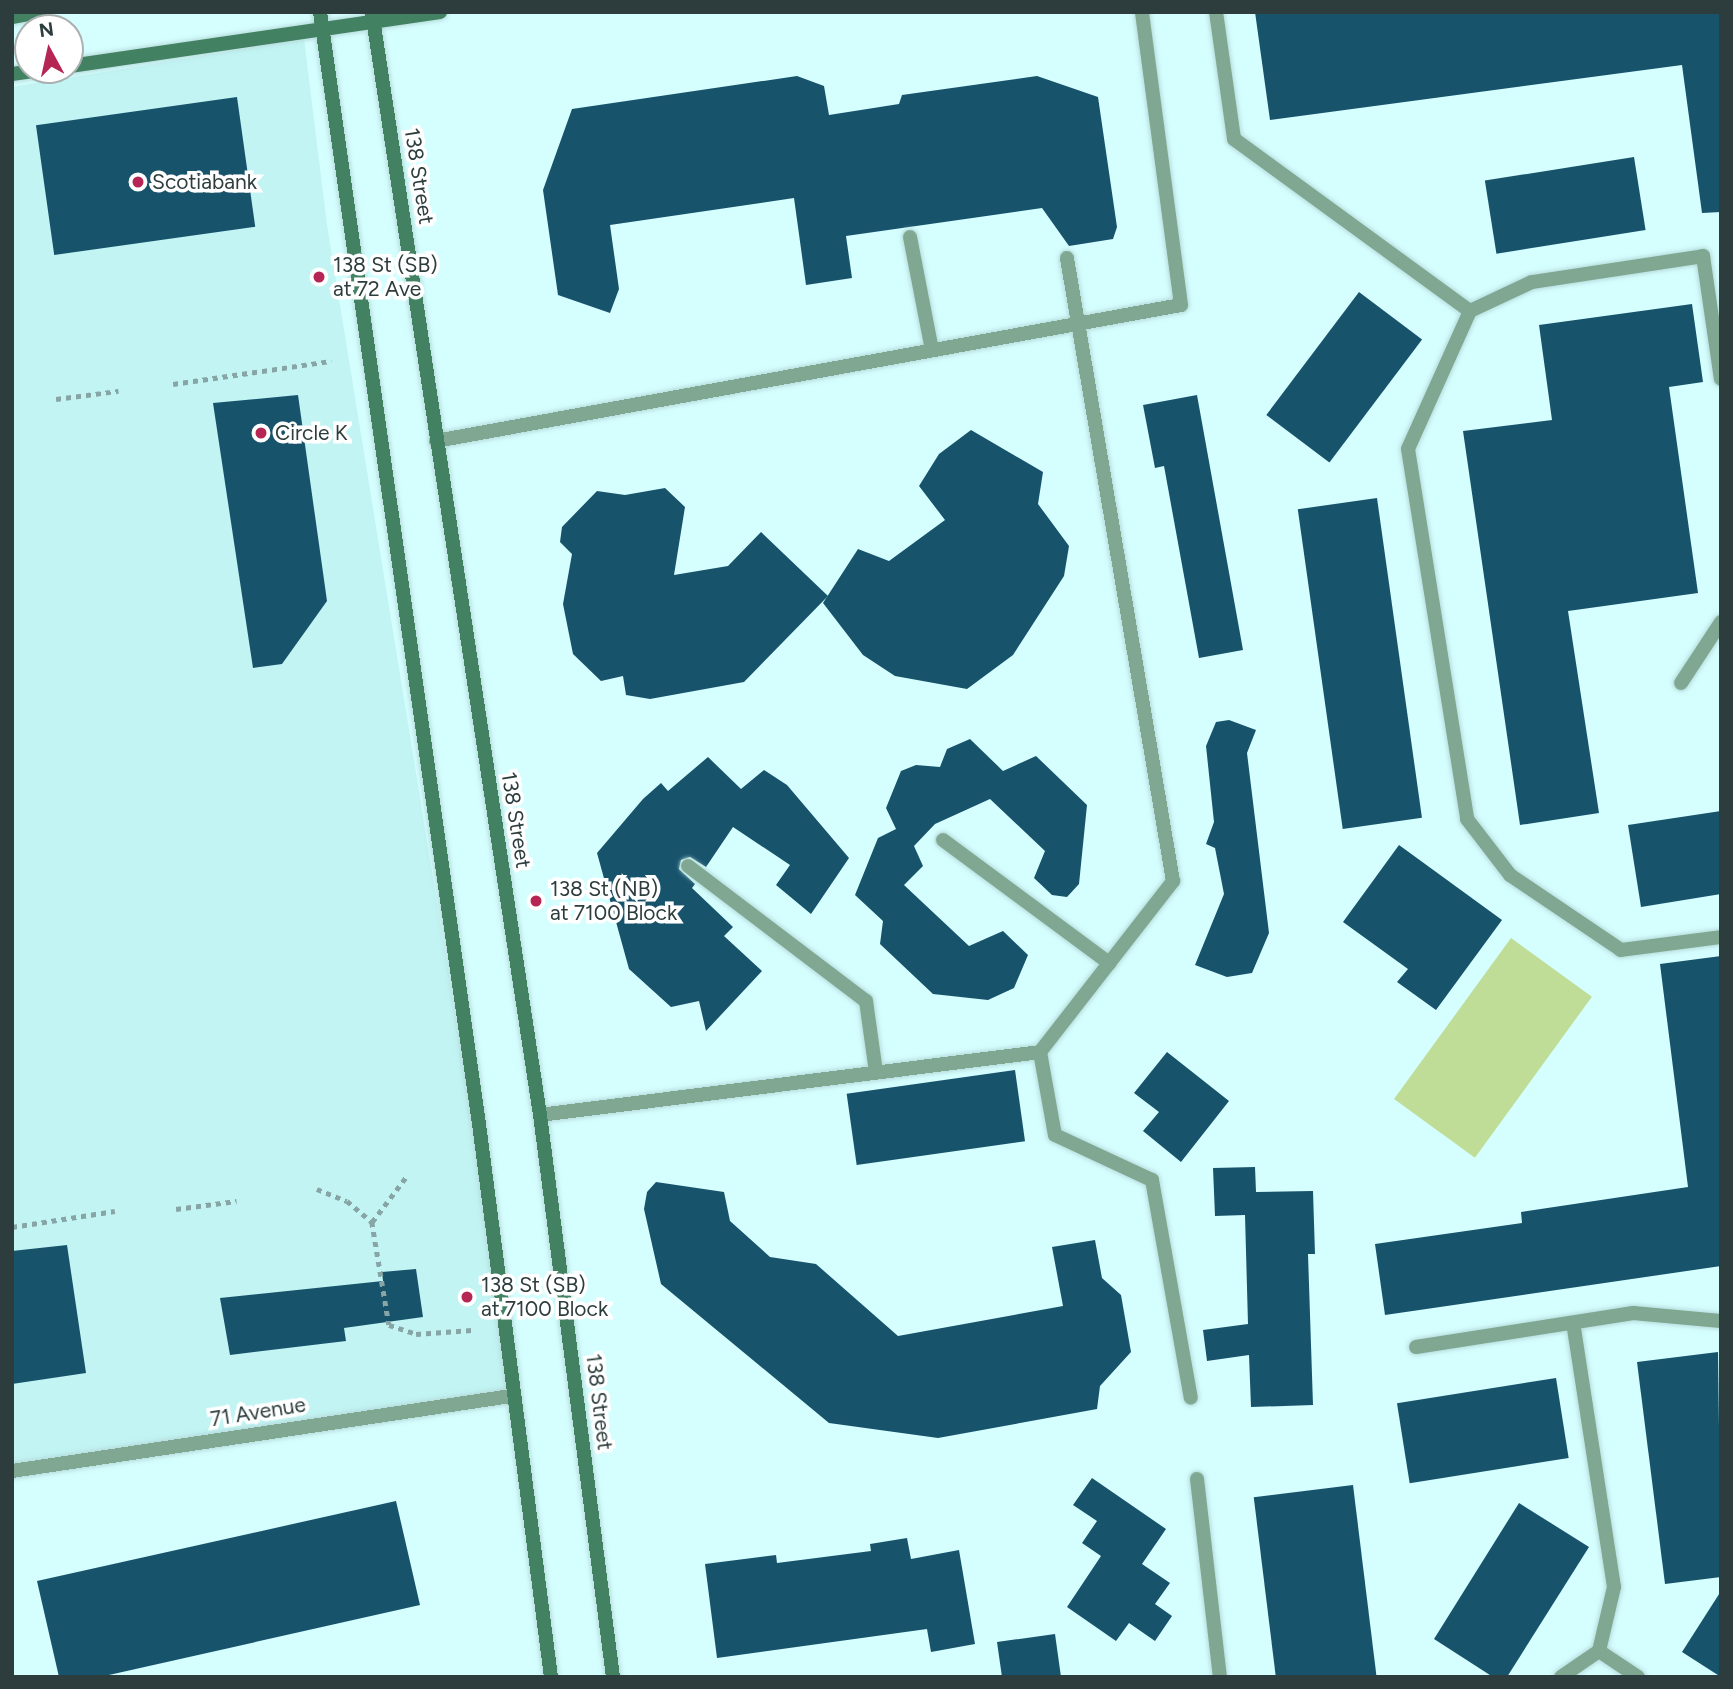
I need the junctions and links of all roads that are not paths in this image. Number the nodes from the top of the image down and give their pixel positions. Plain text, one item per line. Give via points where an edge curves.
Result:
1 (41, 12) edge
2 (320, 12) edge
3 (440, 12) edge
4 (1142, 12) edge
5 (1216, 12) edge
6 (12, 17) edge
7 (373, 17) edge
8 (322, 29) junction
9 (84, 64) edge
10 (910, 237) dead end
11 (1067, 258) dead end
12 (1470, 311) junction
13 (1081, 326) junction
14 (932, 350) junction
15 (1721, 379) edge
16 (436, 441) junction
17 (1721, 622) edge
18 (1681, 683) dead end
19 (943, 840) dead end
20 (688, 866) dead end
21 (1721, 937) edge
22 (1109, 963) junction
23 (1040, 1052) junction
24 (876, 1072) junction
25 (540, 1115) junction
26 (1721, 1321) edge
27 (1573, 1323) junction
28 (1416, 1347) dead end
29 (511, 1396) junction
30 (1191, 1398) dead end
31 (12, 1471) edge
32 (1197, 1479) dead end
33 (1599, 1651) junction
34 (551, 1677) edge
35 (613, 1677) edge
36 (1220, 1677) edge
37 (1561, 1677) edge
38 (1638, 1677) edge

1 - 6 main road
2 - 8 main road
3 - 7 main road
4 - 13 street via 1181,305
5 - 12 street via 1234,139
7 - 8 main road
7 - 16 main road, 138 Street
8 - 9 main road
8 - 29 main road via 479,1124
10 - 14 street
11 - 13 street
12 - 15 street via 1532,282 1703,256
12 - 21 street via 1408,449 1467,819 1510,875 1620,950
13 - 14 street
13 - 22 street via 1172,881
14 - 16 street
16 - 25 main road, 138 Street
17 - 18 street
19 - 22 street
20 - 24 street via 866,1001
22 - 23 street
23 - 24 street
23 - 30 street via 1055,1135 1152,1180
24 - 25 street
25 - 35 main road, 138 Street
26 - 27 street via 1633,1313
27 - 28 street
27 - 33 street via 1614,1587
29 - 31 street, 71 Avenue
29 - 34 main road
32 - 36 street
33 - 37 street
33 - 38 street

